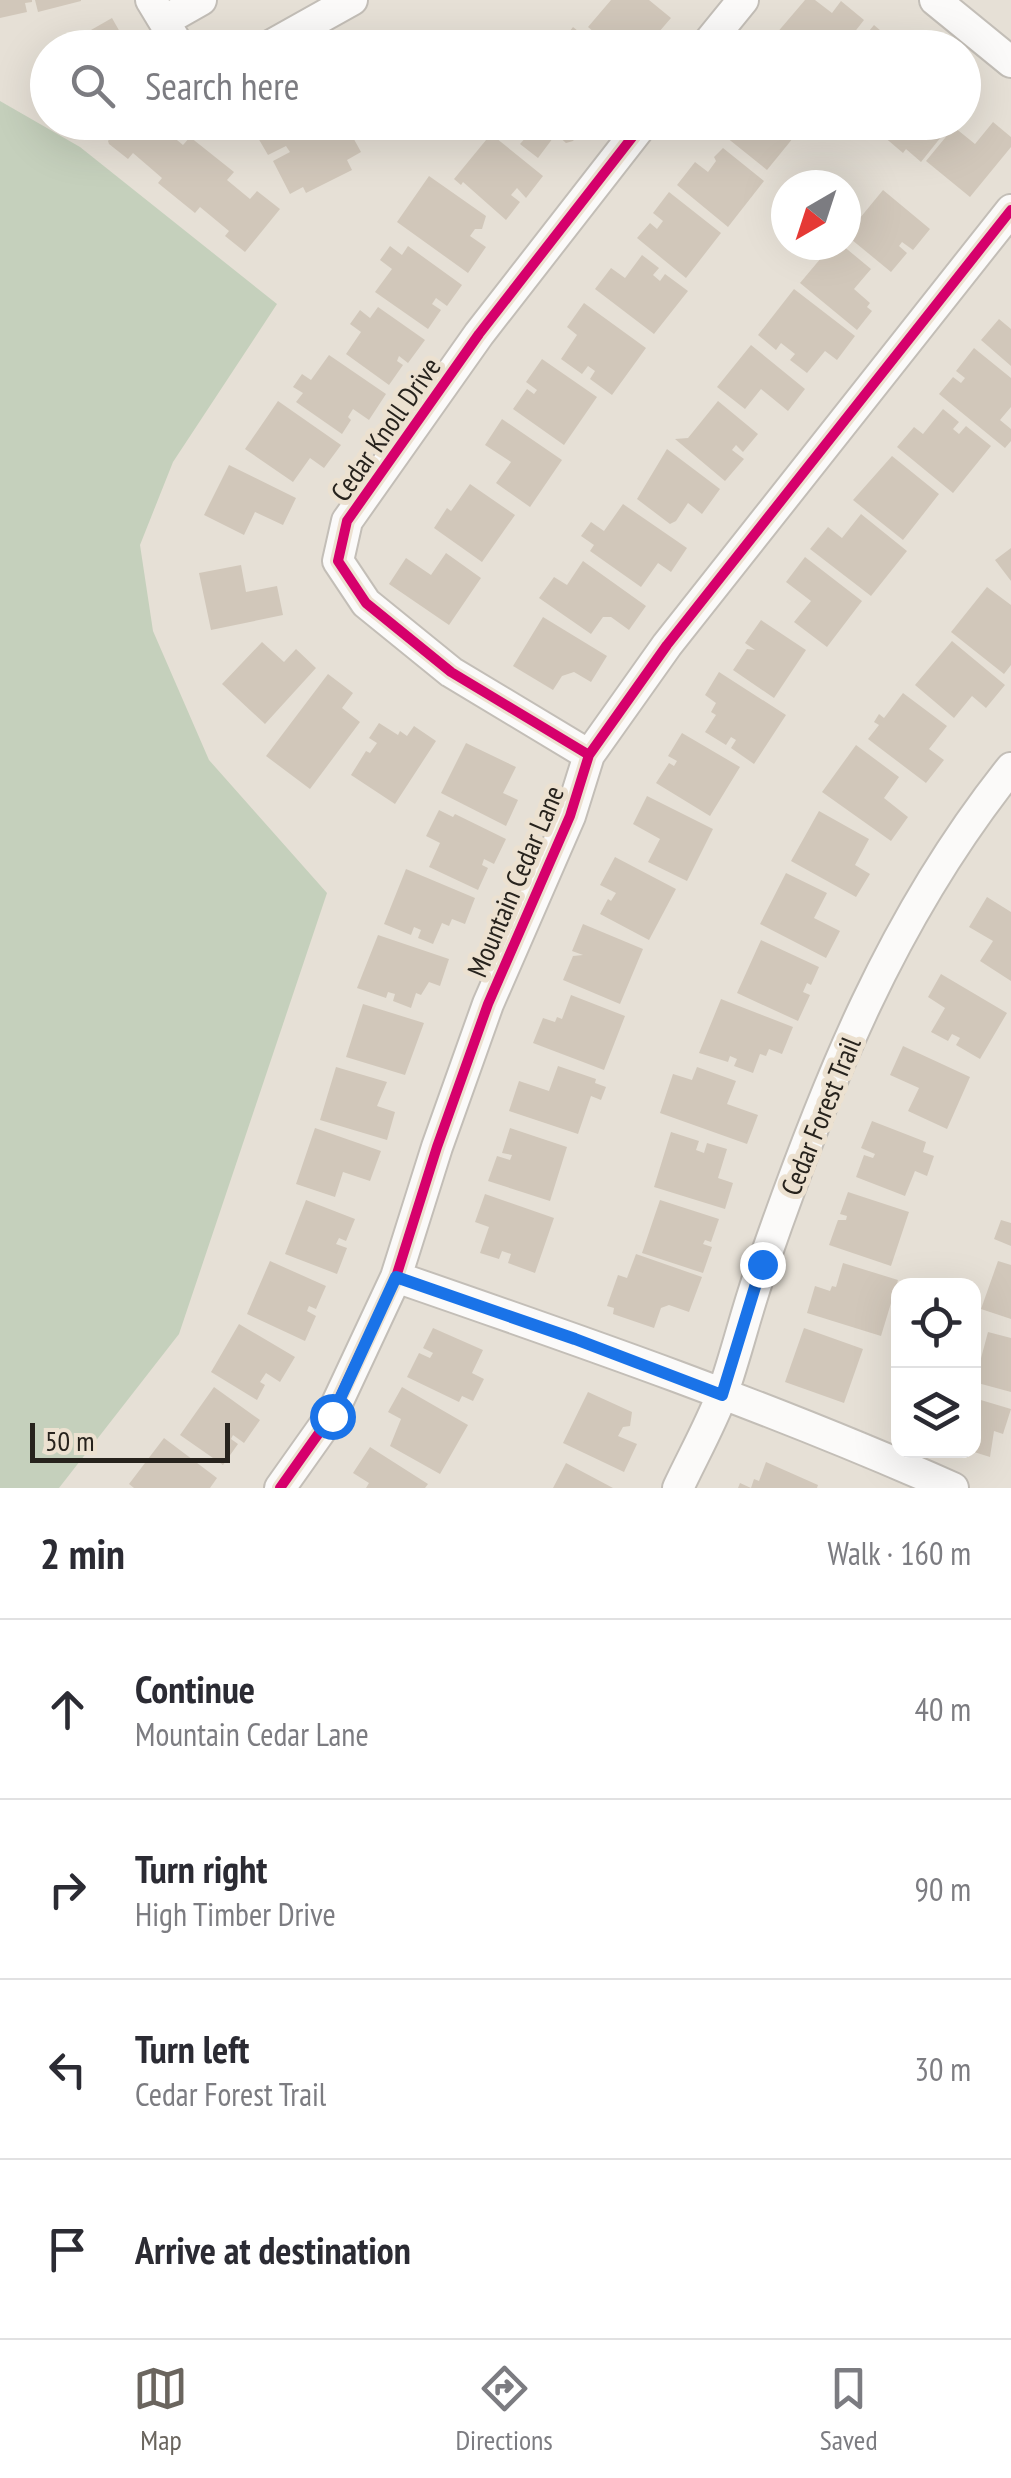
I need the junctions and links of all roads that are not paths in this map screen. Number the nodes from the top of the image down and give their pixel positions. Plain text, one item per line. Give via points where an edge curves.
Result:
1 (201, 0) edge
2 (352, 0) edge
3 (743, 0) edge
4 (935, 0) edge
5 (165, 23) edge
6 (298, 30) edge
7 (719, 30) edge
8 (972, 30) edge
9 (981, 38) edge
10 (1011, 62) edge
11 (630, 140) edge
12 (1011, 210) edge
13 (589, 755) junction
14 (1011, 768) edge
15 (396, 1277) junction
16 (722, 1395) junction
17 (280, 1488) edge
18 (678, 1488) edge
19 (953, 1488) edge

1 - 5 street
2 - 6 street
3 - 7 street
4 - 8 street
9 - 10 street
11 - 13 street, Cedar Knoll Drive via 479,334 358,505 338,561 366,604 451,672
12 - 13 street, Mountain Cedar Lane via 667,646
13 - 15 street, Mountain Cedar Lane via 570,816 488,1004
14 - 16 street, Cedar Forest Trail via 922,893 868,996 762,1264
15 - 16 street
15 - 17 street, Mountain Cedar Lane via 332,1416
16 - 18 street, Cedar Forest Trail
16 - 19 street

